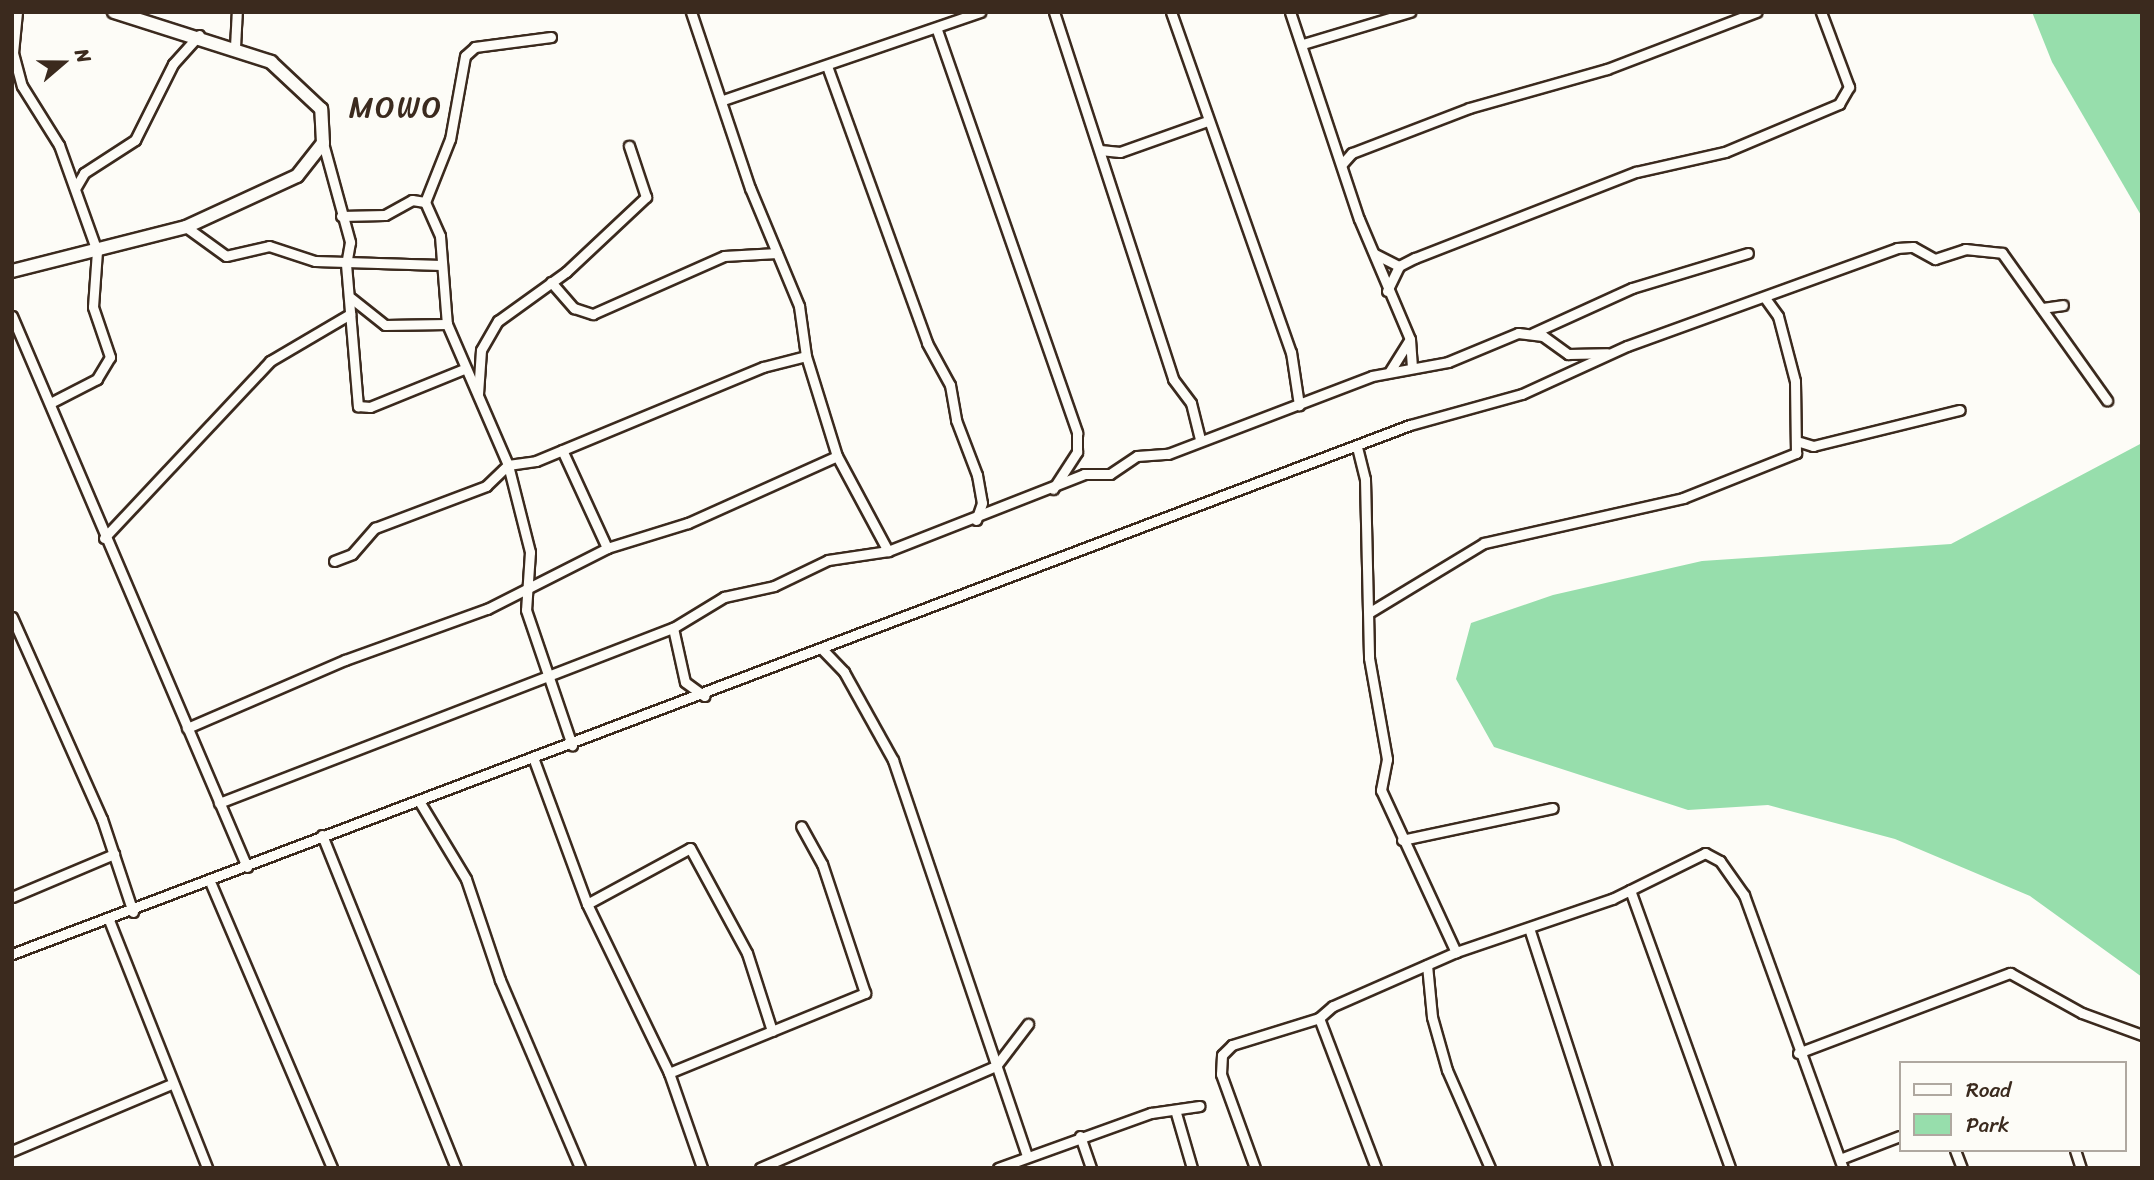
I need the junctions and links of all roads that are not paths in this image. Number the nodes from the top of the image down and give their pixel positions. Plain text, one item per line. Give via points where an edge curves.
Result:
1 (17, 12) edge
2 (114, 12) edge
3 (237, 12) edge
4 (691, 12) edge
5 (980, 12) edge
6 (1054, 12) edge
7 (1171, 12) edge
8 (1290, 12) edge
9 (1410, 12) edge
10 (1756, 12) edge
11 (1821, 12) edge
12 (937, 30) junction
13 (200, 35) junction
14 (551, 37) dead end
15 (1303, 44) junction
16 (235, 47) junction
17 (827, 66) junction
18 (723, 100) junction
19 (1207, 121) junction
20 (323, 143) junction
21 (629, 146) dead end
22 (1338, 148) junction
23 (1100, 150) junction
24 (1352, 153) junction
25 (1342, 164) junction
26 (76, 187) junction
27 (425, 202) junction
28 (341, 216) junction
29 (186, 227) junction
30 (771, 235) junction
31 (759, 250) junction
32 (97, 251) junction
33 (777, 253) junction
34 (1373, 253) junction
35 (1748, 253) dead end
36 (346, 264) junction
37 (441, 265) junction
38 (1399, 266) junction
39 (12, 271) edge
40 (551, 282) junction
41 (1387, 290) junction
42 (351, 298) junction
43 (1765, 298) junction
44 (2063, 305) dead end
45 (2042, 309) junction
46 (350, 314) junction
47 (12, 316) edge
48 (446, 324) junction
49 (1533, 333) junction
50 (1410, 339) junction
51 (1587, 352) junction
52 (1609, 353) junction
53 (806, 356) junction
54 (1586, 364) junction
55 (1412, 365) junction
56 (464, 369) junction
57 (1390, 371) junction
58 (478, 395) junction
59 (2107, 400) dead end
60 (50, 403) junction
61 (1299, 405) junction
62 (1960, 410) dead end
63 (1200, 440) junction
64 (1800, 442) junction
65 (1357, 447) junction
66 (562, 450) junction
67 (837, 456) junction
68 (508, 464) junction
69 (1053, 489) junction
70 (982, 503) junction
71 (993, 514) junction
72 (976, 520) junction
73 (104, 538) junction
74 (878, 538) junction
75 (607, 548) junction
76 (888, 551) junction
77 (875, 554) junction
78 (334, 561) dead end
79 (526, 588) junction
80 (1370, 612) junction
81 (12, 617) edge
82 (673, 628) junction
83 (821, 649) junction
84 (548, 676) junction
85 (704, 696) junction
86 (187, 729) junction
87 (572, 745) junction
88 (534, 760) junction
89 (419, 801) junction
90 (219, 803) junction
91 (1553, 808) dead end
92 (802, 826) dead end
93 (322, 835) junction
94 (1402, 840) junction
95 (114, 854) junction
96 (247, 867) junction
97 (211, 884) junction
98 (1630, 890) junction
99 (12, 897) edge
100 (587, 904) junction
101 (133, 912) junction
102 (109, 920) junction
103 (1529, 928) junction
104 (1455, 952) junction
105 (12, 954) edge
106 (1427, 965) junction
107 (1319, 1018) junction
108 (1028, 1024) dead end
109 (772, 1031) junction
110 (2142, 1035) edge
111 (1798, 1053) junction
112 (996, 1066) junction
113 (668, 1073) junction
114 (169, 1085) junction
115 (1199, 1106) dead end
116 (1176, 1113) junction
117 (1080, 1136) junction
118 (1898, 1137) edge
119 (12, 1151) edge
120 (1026, 1153) junction
121 (1842, 1164) edge
122 (207, 1168) edge
123 (332, 1168) edge
124 (456, 1168) edge
125 (580, 1168) edge
126 (702, 1168) edge
127 (760, 1168) edge
128 (998, 1168) edge
129 (1091, 1168) edge
130 (1192, 1168) edge
131 (1255, 1168) edge
132 (1376, 1168) edge
133 (1490, 1168) edge
134 (1606, 1168) edge
135 (1730, 1168) edge

1 - 26 street via 13,53 22,86 54,134
2 - 13 street
3 - 16 street
4 - 18 street
5 - 12 street
6 - 23 street
7 - 19 street
8 - 15 street
9 - 15 street
10 - 24 street
11 - 38 street via 1849,87 1839,104 1717,155 1636,172
12 - 17 street
12 - 69 street via 1077,433 1077,452
13 - 16 street
13 - 26 street via 173,64 135,140 84,173
14 - 27 street via 475,47 465,56 450,139
15 - 22 street
16 - 20 street via 271,62 310,93 321,109
17 - 18 street
17 - 70 street via 932,355 950,385
18 - 30 street
19 - 23 street via 1120,152
19 - 61 street via 1291,352
20 - 28 street
20 - 29 street via 297,176
21 - 40 street via 646,197
22 - 24 street
22 - 25 street
23 - 63 street via 1173,379 1191,403
24 - 25 street
25 - 34 street
26 - 32 street
27 - 28 street via 412,200 385,215
27 - 37 street via 440,236
28 - 36 street via 351,243
29 - 32 street
29 - 36 street via 226,256 269,246
30 - 31 street
30 - 33 street
31 - 33 street
31 - 40 street via 724,256 593,314 574,308
32 - 39 street
32 - 60 street via 93,307 110,361 97,379
33 - 53 street via 799,306
34 - 38 street
34 - 41 street
35 - 49 street via 1632,288
36 - 37 street
36 - 42 street
37 - 48 street
38 - 41 street
40 - 58 street via 487,335
41 - 50 street
42 - 46 street
42 - 48 street via 385,325
43 - 45 street via 1897,248 1913,247 1935,259 1979,248 2013,263
43 - 52 street
43 - 64 street via 1787,343
44 - 45 street
45 - 59 street
46 - 56 street via 358,349 354,396 363,409
46 - 73 street via 270,361
47 - 60 street
48 - 56 street
49 - 51 street via 1568,354
49 - 55 street via 1499,339 1437,365
50 - 55 street
50 - 57 street
51 - 52 street
51 - 54 street
52 - 54 street
53 - 66 street via 763,367
53 - 67 street
54 - 65 street via 1522,394
55 - 57 street
56 - 58 street
57 - 61 street
58 - 68 street
60 - 73 street
61 - 63 street
62 - 64 street via 1813,446
63 - 69 street
64 - 80 street via 1791,457 1683,498 1484,543
65 - 80 street via 1365,479
65 - 83 street
66 - 68 street
66 - 75 street
67 - 74 street
67 - 75 street via 688,523
68 - 78 street via 486,486 376,528 352,554
68 - 79 street via 530,552
69 - 71 street
70 - 71 street
70 - 72 street
71 - 72 street
72 - 76 street
73 - 86 street
74 - 76 street
74 - 77 street
75 - 79 street
76 - 77 street
77 - 82 street via 828,560 774,586 723,597
79 - 84 street via 526,610
79 - 86 street
80 - 94 street via 1370,664 1383,710 1387,759 1381,790
81 - 95 street
82 - 84 street
82 - 85 street via 685,682
83 - 85 street
83 - 112 street via 844,672 892,760
84 - 87 street
84 - 90 street via 426,728
85 - 87 street
86 - 90 street
87 - 88 street
88 - 89 street
88 - 100 street
89 - 93 street
89 - 125 street via 466,879
90 - 96 street
91 - 94 street
92 - 109 street via 822,864 865,993
93 - 96 street
93 - 124 street
94 - 104 street
95 - 99 street
95 - 101 street
96 - 97 street
97 - 101 street
97 - 123 street
98 - 103 street
98 - 111 street via 1692,856 1720,861 1744,894
98 - 135 street
100 - 109 street via 690,848 747,953
100 - 113 street
101 - 102 street
102 - 105 street
102 - 114 street
103 - 104 street
103 - 134 street
104 - 106 street
106 - 107 street via 1333,1006
106 - 133 street via 1432,1017 1447,1070
107 - 131 street via 1246,1039 1222,1055 1226,1096
107 - 132 street
108 - 112 street
109 - 113 street
110 - 111 street via 2081,1013 2010,973
111 - 121 street
112 - 120 street
112 - 127 street
113 - 126 street
114 - 119 street
114 - 122 street
115 - 116 street
116 - 117 street via 1152,1113
116 - 130 street
117 - 120 street
117 - 129 street
118 - 121 street
120 - 128 street

